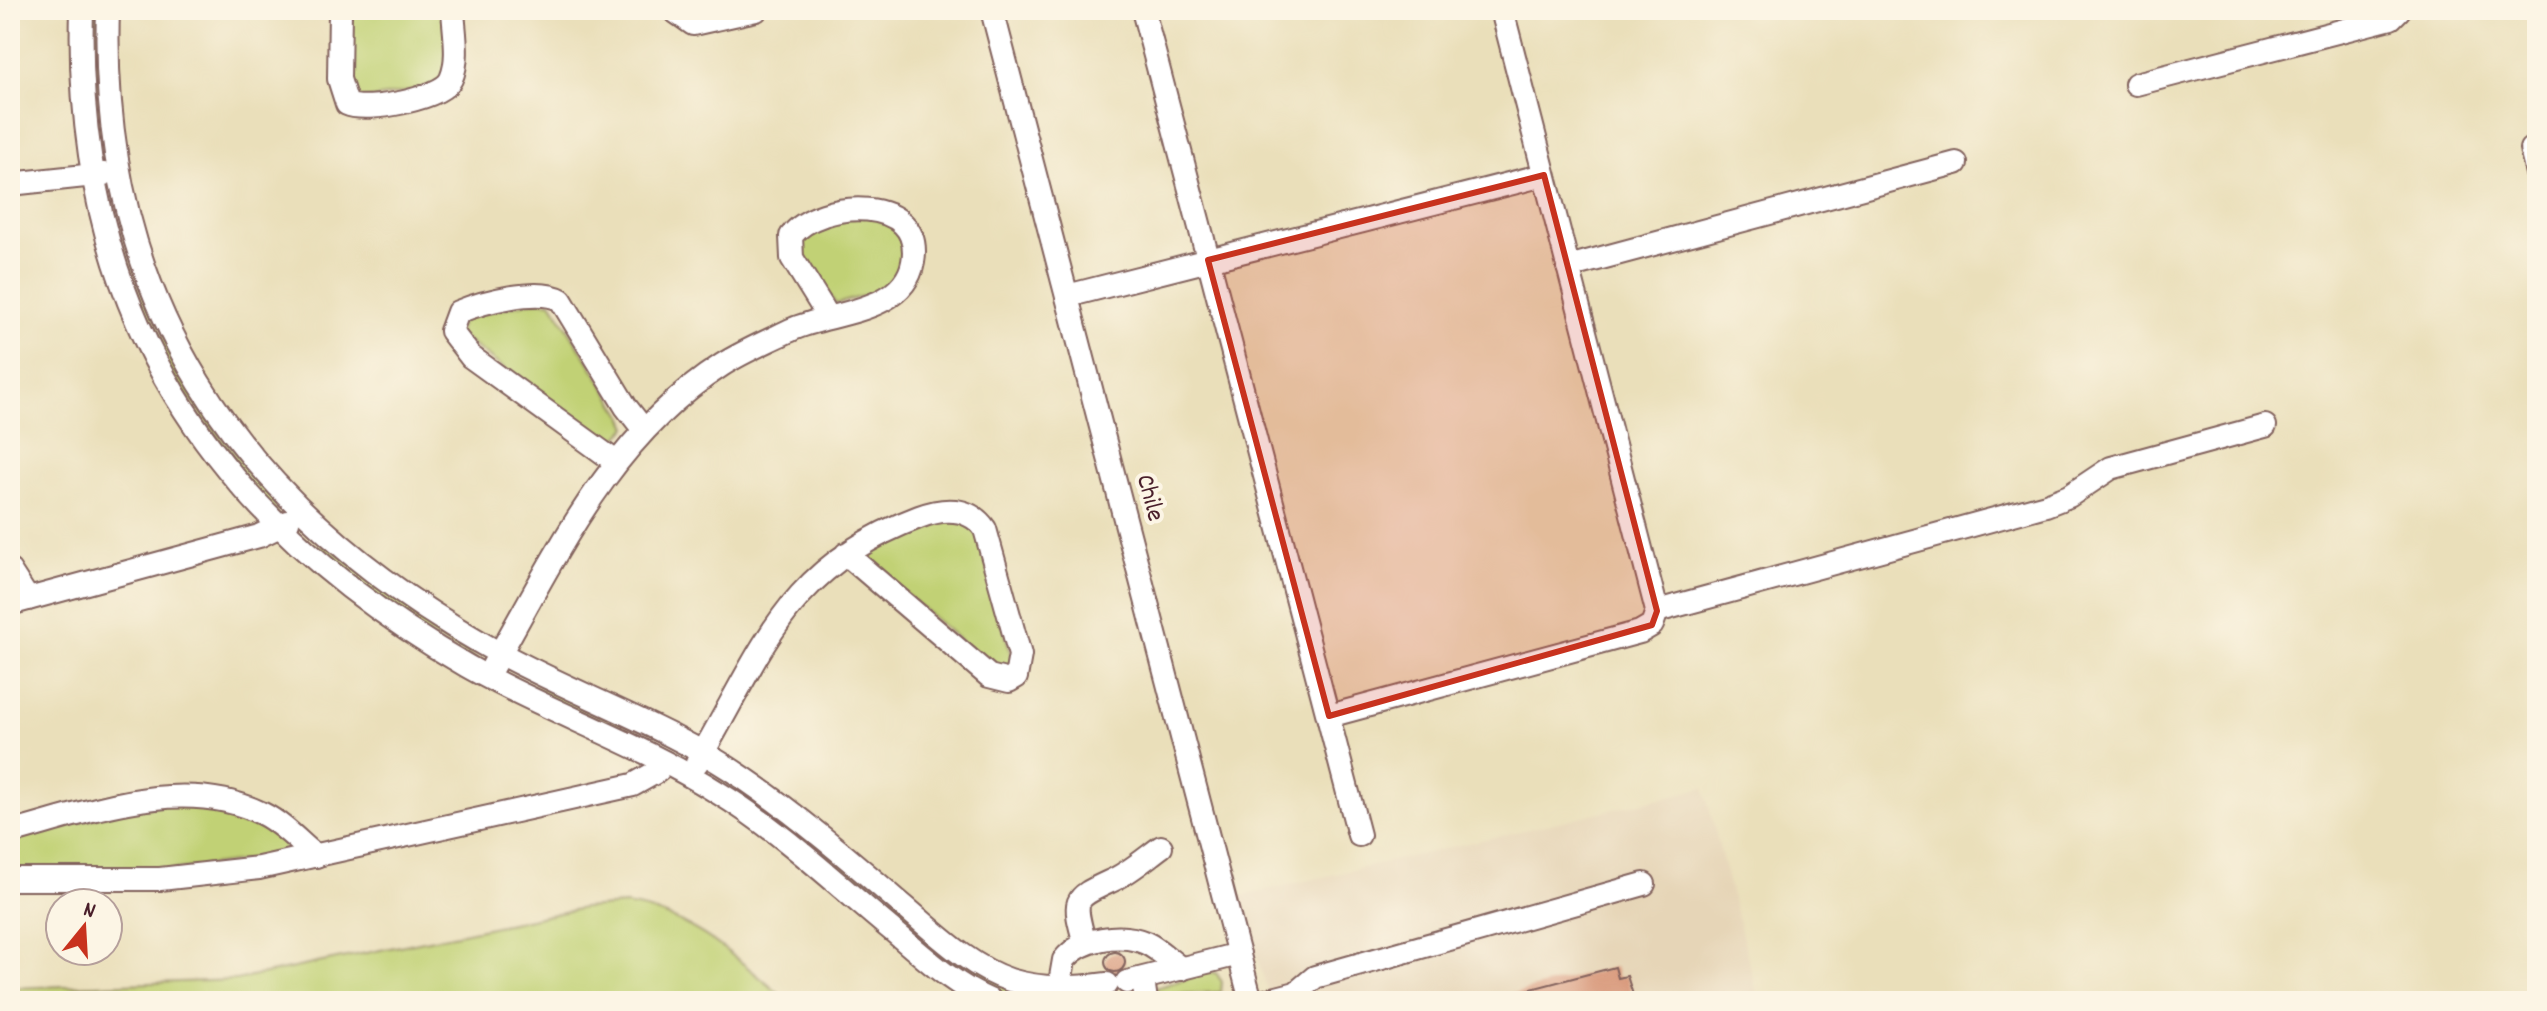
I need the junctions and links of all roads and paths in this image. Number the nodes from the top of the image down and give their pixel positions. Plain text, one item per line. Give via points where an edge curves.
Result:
1 (82, 10) edge
2 (108, 10) edge
3 (340, 10) edge
4 (453, 10) edge
5 (673, 10) edge
6 (756, 10) edge
7 (992, 10) edge
8 (1143, 10) edge
9 (1502, 10) edge
10 (2399, 10) edge
11 (2136, 84) dead end
12 (2531, 149) dead end
13 (1956, 163) dead end
14 (119, 172) junction
15 (2537, 173) edge
16 (1544, 175) junction
17 (92, 176) junction
18 (10, 184) edge
19 (1208, 260) junction
20 (1568, 267) junction
21 (1067, 296) junction
22 (828, 316) junction
23 (2265, 426) dead end
24 (644, 430) junction
25 (616, 462) junction
26 (302, 512) junction
27 (279, 527) junction
28 (846, 554) junction
29 (10, 571) edge
30 (19, 602) edge
31 (1657, 611) junction
32 (500, 654) junction
33 (487, 677) junction
34 (1329, 716) junction
35 (703, 753) junction
36 (663, 762) junction
37 (690, 777) junction
38 (10, 833) edge
39 (1359, 835) dead end
40 (1161, 847) dead end
41 (316, 856) junction
42 (10, 879) edge
43 (1644, 884) dead end
44 (1085, 944) junction
45 (1239, 954) junction
46 (1182, 969) junction
47 (1131, 987) edge
48 (1058, 995) edge
49 (991, 1001) edge
50 (1251, 1001) edge
51 (1265, 1001) edge

1 - 17 street
2 - 14 street
3 - 4 street via 340,90 347,104 362,109 436,92 449,84 455,65
5 - 6 street via 693,24
7 - 21 street, Chile
8 - 19 street
9 - 16 street
10 - 11 street via 2391,18
12 - 15 street
13 - 20 street
14 - 17 street
14 - 26 street via 140,258 170,335 239,443
16 - 19 street
16 - 20 street
17 - 18 street
17 - 27 street via 115,267 147,347 218,460
19 - 21 street
19 - 34 street
20 - 31 street
21 - 45 street, Chile
22 - 22 street via 792,258 791,236 814,219 857,208 890,213 912,240 909,276 887,298
22 - 24 street via 723,364
23 - 31 street via 2111,468 2046,505
24 - 25 street
24 - 25 street via 561,300 534,293 458,312 451,331 471,357
25 - 32 street via 579,513
26 - 27 street
26 - 32 street via 394,588
27 - 30 street
27 - 33 street via 379,609
28 - 28 street via 989,676 1009,681 1016,677 1020,655 989,539 972,515 924,515
28 - 35 street via 782,615
29 - 30 street
31 - 34 street via 1652,625 1640,632
32 - 33 street
32 - 35 street
33 - 36 street
34 - 39 street
35 - 37 street
35 - 48 street via 771,796 975,963
36 - 37 street
36 - 41 street via 658,771 633,785
37 - 49 street via 755,818 947,976
38 - 41 street via 135,801 192,796 263,813
40 - 44 street via 1124,874 1085,892 1077,909
41 - 42 street via 195,876
43 - 51 street via 1315,977 1296,993
44 - 46 street via 1145,942
44 - 48 street via 1064,960
45 - 46 street
45 - 50 street, Chile
46 - 47 street
47 - 48 street

